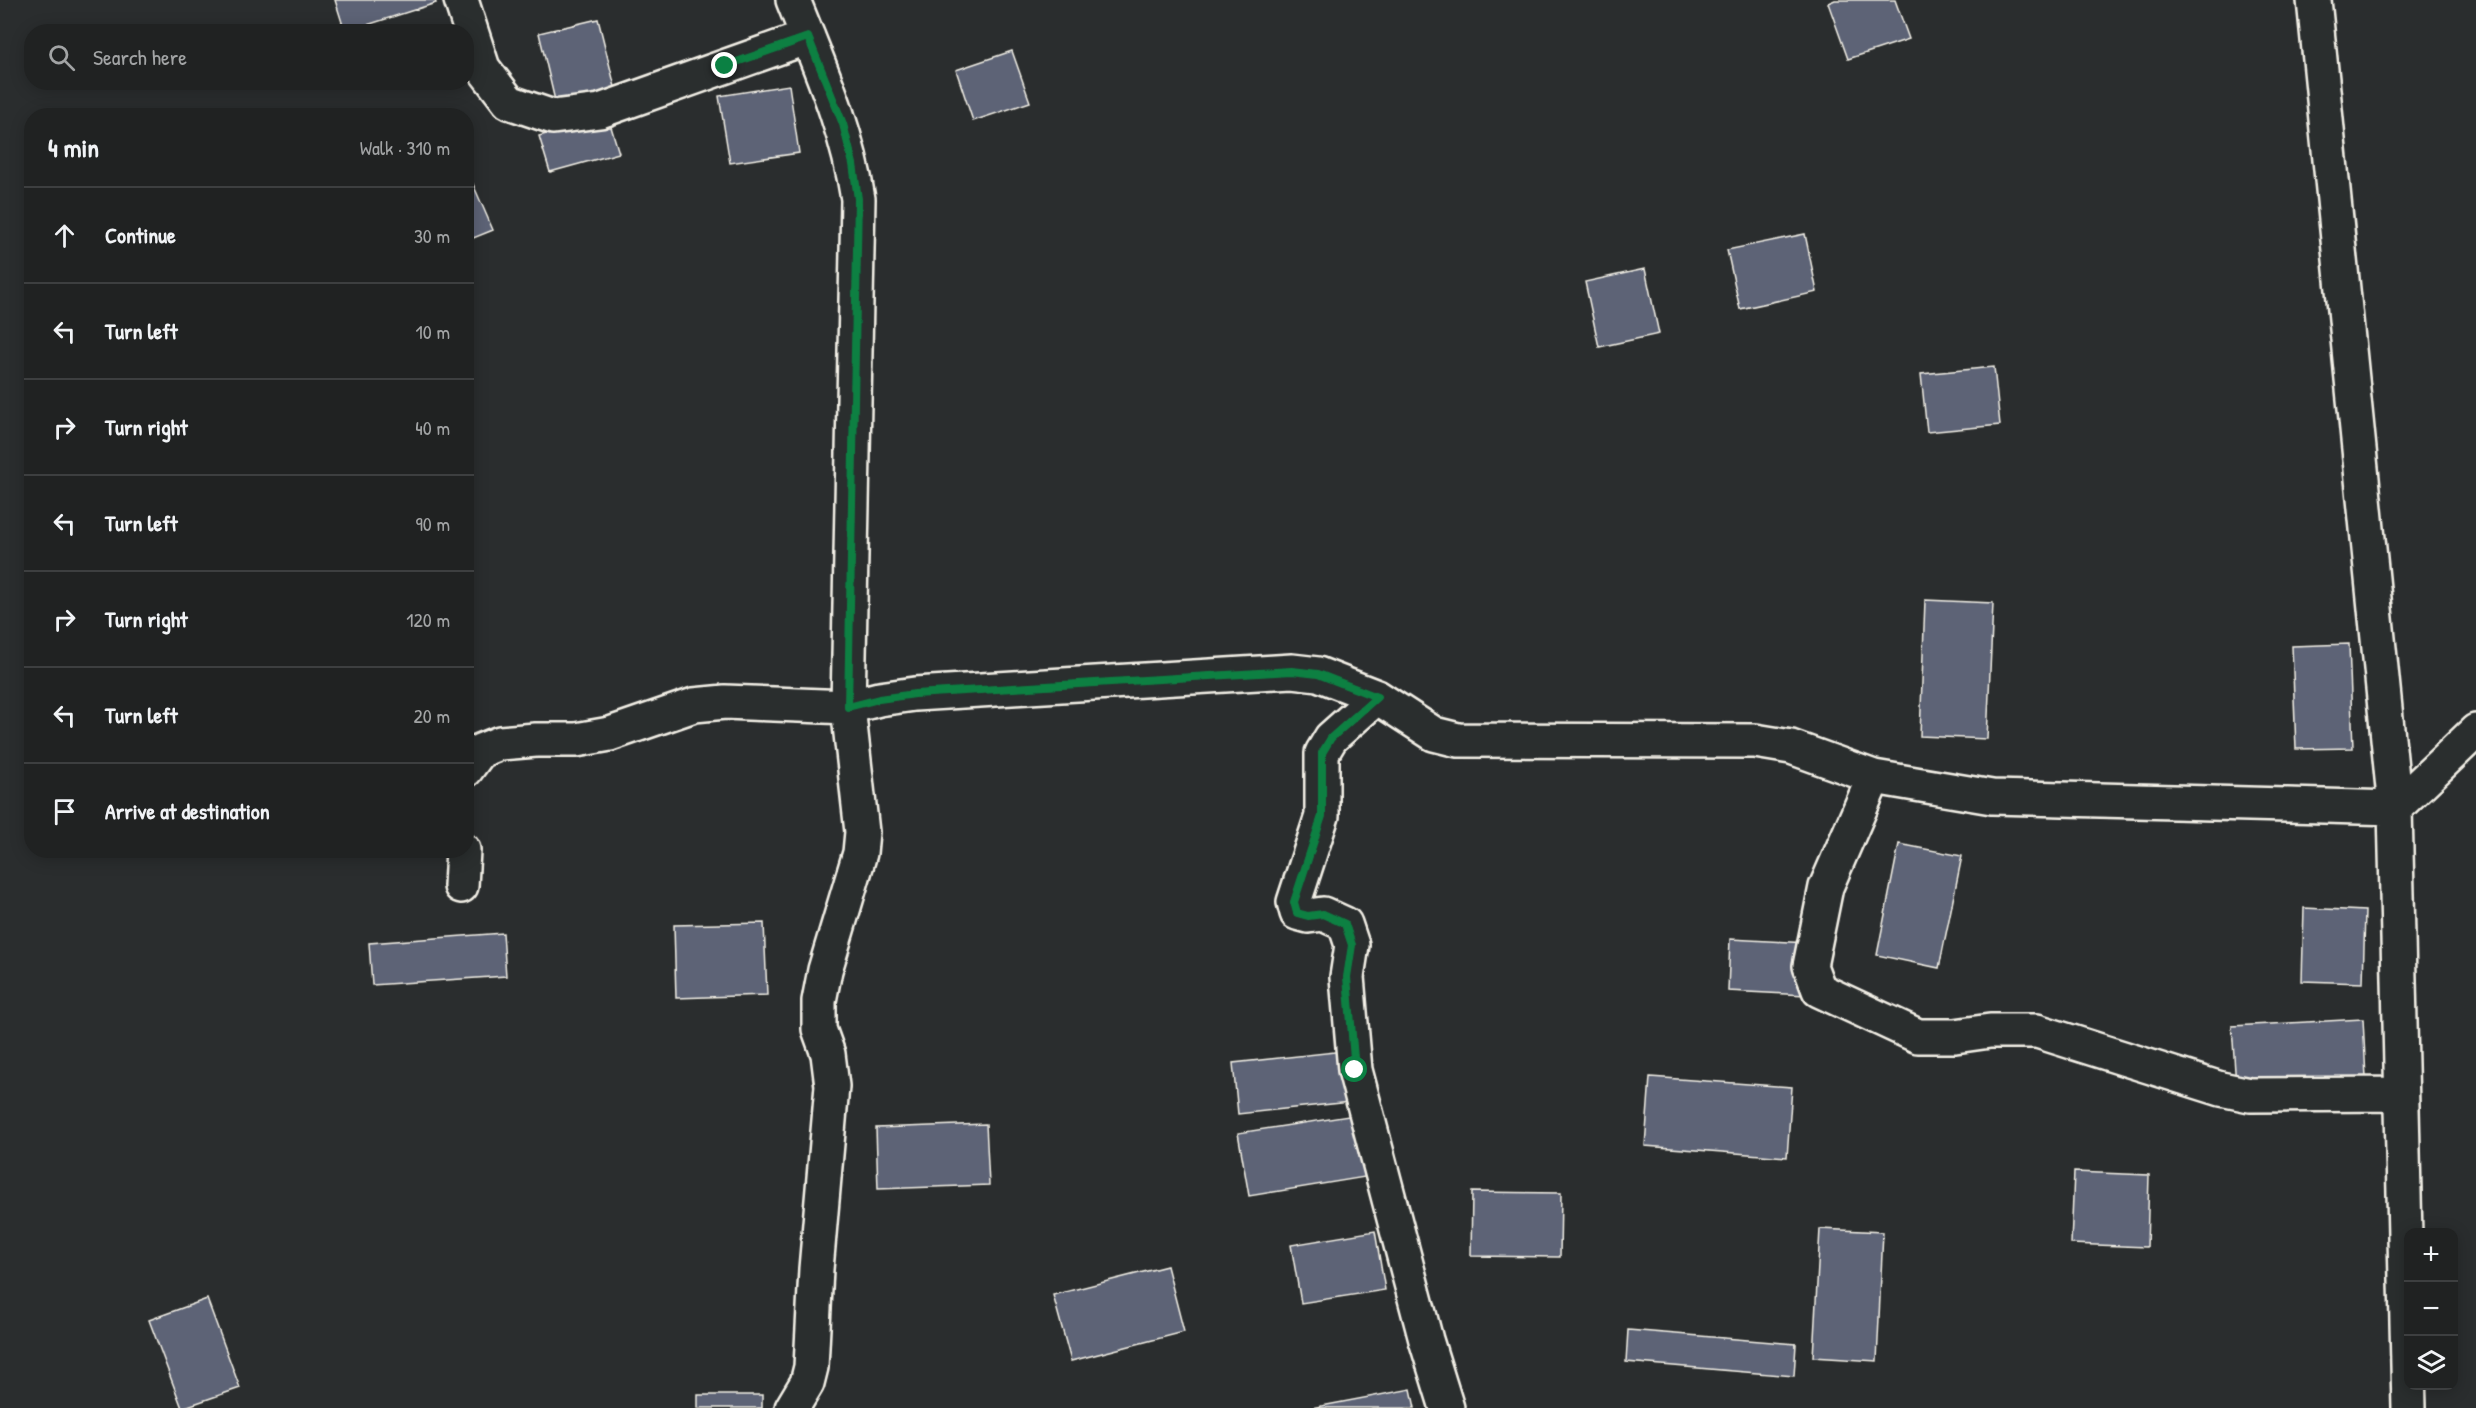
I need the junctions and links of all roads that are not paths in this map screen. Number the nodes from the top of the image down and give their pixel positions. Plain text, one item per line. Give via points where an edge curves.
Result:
1 (461, 0) edge
2 (794, 0) edge
3 (2314, 0) edge
4 (469, 24) edge
5 (808, 37) junction
6 (474, 40) edge
7 (1377, 697) junction
8 (848, 707) junction
9 (2476, 731) edge
10 (474, 760) edge
11 (1874, 777) junction
12 (2395, 808) junction
13 (463, 858) edge
14 (461, 886) dead end
15 (2402, 1094) junction
16 (792, 1408) edge
17 (1447, 1408) edge
18 (2409, 1408) edge

1 - 4 street
2 - 5 street
3 - 12 street
5 - 6 street via 600,111 553,117 509,102 483,68
5 - 8 street via 843,124 858,199
7 - 8 street via 1318,674 1292,671 915,694
7 - 11 street via 1434,734 1458,740 1755,741 1791,747
7 - 17 street via 1331,738 1322,753 1322,816 1294,902 1297,913 1323,914 1345,924 1352,945 1347,977 1355,1070
8 - 10 street via 725,702 694,705 610,734 576,740 500,743 480,752
8 - 16 street via 862,832 860,853 819,1001 819,1029 828,1054 832,1086 811,1367 807,1383
9 - 12 street
11 - 12 street via 1992,797
11 - 15 street via 1826,887 1810,966 1819,990 1918,1036 2037,1031 2250,1095
12 - 15 street
13 - 14 street
15 - 18 street

